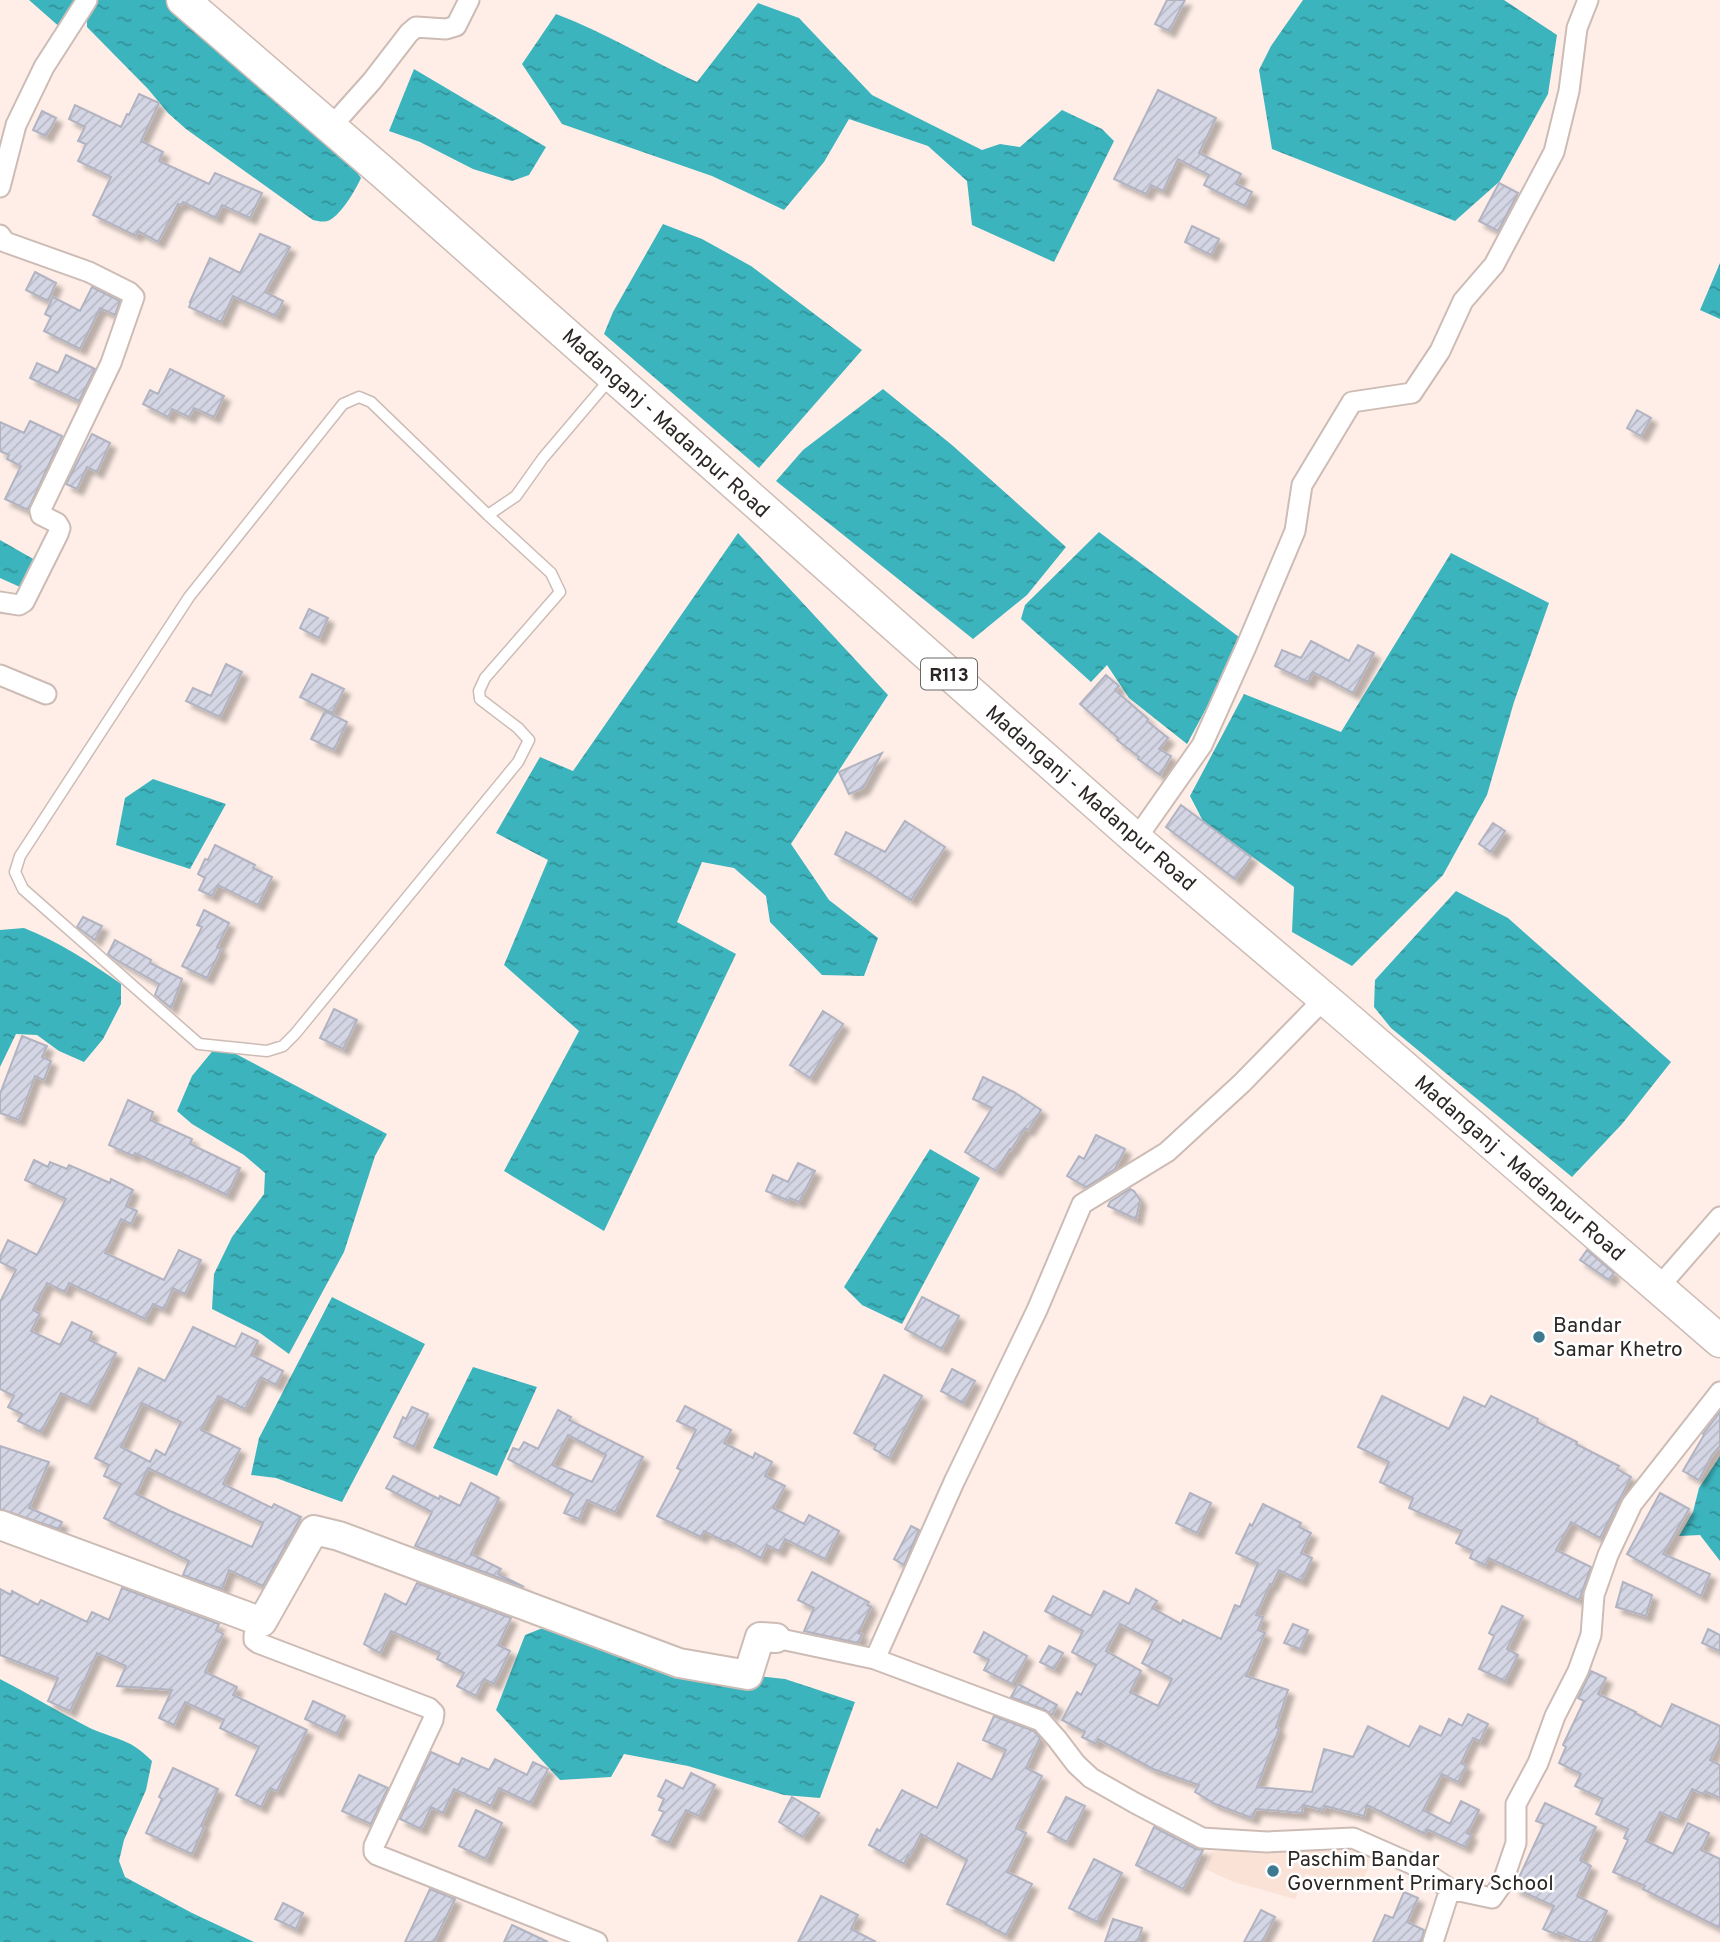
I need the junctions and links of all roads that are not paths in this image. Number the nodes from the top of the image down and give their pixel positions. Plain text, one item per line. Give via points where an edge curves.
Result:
1 (87, 0) edge
2 (183, 0) edge
3 (468, 0) edge
4 (1588, 0) edge
5 (331, 127) junction
6 (0, 187) edge
7 (0, 235) edge
8 (613, 376) junction
9 (488, 515) junction
10 (0, 603) edge
11 (0, 675) edge
12 (46, 694) dead end
13 (1136, 839) junction
14 (1324, 999) junction
15 (1720, 1217) edge
16 (1658, 1288) junction
17 (1720, 1341) edge
18 (1720, 1392) edge
19 (0, 1525) edge
20 (262, 1622) junction
21 (776, 1638) joint
22 (875, 1658) junction
23 (1450, 1889) junction
24 (597, 1942) edge
25 (1433, 1942) edge

1 - 6 street via 44,67 16,125
2 - 5 main road, Madanganj - Madanpur Road / R113
3 - 5 street via 456,26 416,27 409,33
4 - 13 street via 1577,28 1569,91 1554,152 1494,265 1462,300 1440,351 1412,393 1352,402 1302,485 1295,531 1202,744
5 - 8 main road, Madanganj - Madanpur Road / R113
7 - 10 street via 5,242 89,272 134,297 111,363 40,511 57,523 58,534 24,602
8 - 9 lane via 543,457 516,496
8 - 13 main road, Madanganj - Madanpur Road / R113
9 - 9 lane via 371,402 359,397 343,404 189,597 20,856 15,872 23,889 199,1044 267,1051 283,1046 518,762 529,740 480,699 478,691 560,592 551,573
11 - 12 street
13 - 14 main road, Madanganj - Madanpur Road / R113
14 - 16 main road, Madanganj - Madanpur Road / R113
14 - 22 street via 1167,1152 1082,1204
15 - 16 street
16 - 17 main road, Madanganj - Madanpur Road / R113
18 - 23 street via 1632,1504 1608,1555 1594,1595 1591,1635 1578,1671 1516,1804 1516,1843 1502,1884 1492,1898
19 - 20 street
20 - 21 street via 314,1530 679,1663 748,1675 760,1637
20 - 24 street via 254,1635 258,1643 434,1713 373,1852
21 - 22 street
22 - 23 street via 1041,1721 1091,1778 1202,1838 1267,1842 1353,1838 1412,1864
23 - 25 street

